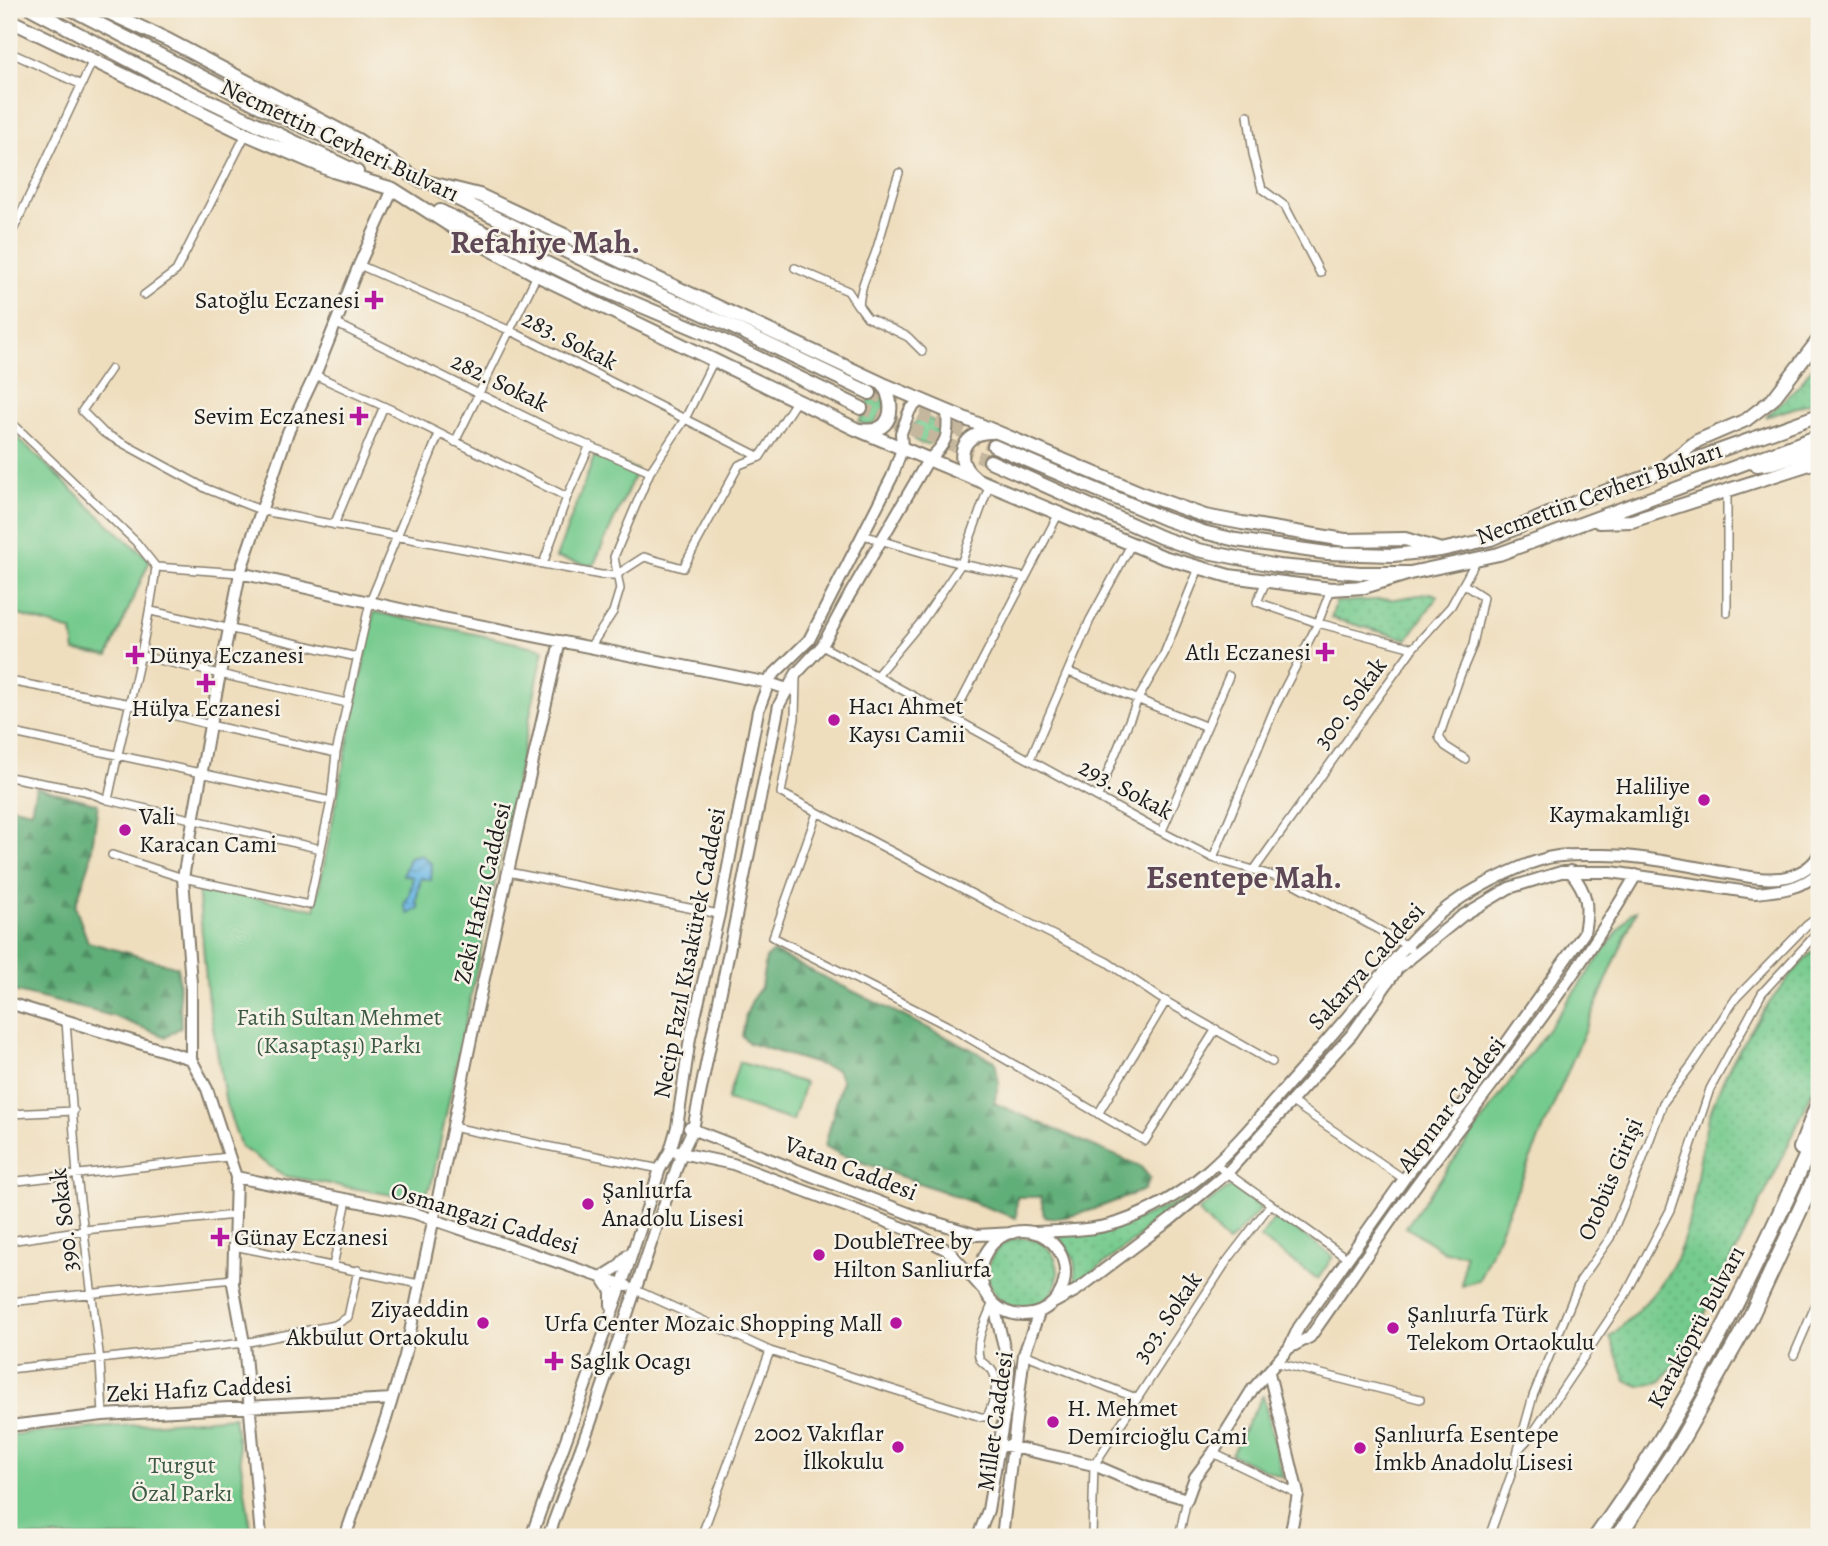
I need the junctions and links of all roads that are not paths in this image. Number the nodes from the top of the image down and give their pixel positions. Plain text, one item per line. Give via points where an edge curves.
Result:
1 (32, 9) edge
2 (72, 9) edge
3 (101, 9) edge
4 (9, 20) edge
5 (9, 52) edge
6 (93, 60) junction
7 (82, 85) junction
8 (1248, 115) dead end
9 (246, 134) junction
10 (899, 173) dead end
11 (419, 180) junction
12 (393, 189) junction
13 (9, 239) edge
14 (359, 265) junction
15 (795, 268) dead end
16 (1320, 274) dead end
17 (537, 275) junction
18 (144, 295) dead end
19 (859, 306) junction
20 (335, 323) junction
21 (511, 331) junction
22 (1819, 339) edge
23 (922, 351) dead end
24 (714, 360) junction
25 (111, 369) dead end
26 (315, 375) junction
27 (883, 384) junction
28 (478, 392) junction
29 (870, 393) tunnel mouth
30 (797, 400) junction
31 (920, 400) junction
32 (384, 406) junction
33 (861, 408) tunnel mouth
34 (947, 411) junction
35 (1819, 415) edge
36 (685, 419) junction
37 (9, 420) edge
38 (856, 429) junction
39 (999, 433) junction
40 (439, 434) junction
41 (1819, 436) edge
42 (455, 442) junction
43 (590, 445) junction
44 (995, 446) tunnel mouth
45 (902, 449) junction
46 (1819, 449) edge
47 (760, 457) junction
48 (928, 460) junction
49 (990, 461) tunnel mouth
50 (1819, 461) edge
51 (1736, 467) junction
52 (650, 472) junction
53 (1656, 474) junction
54 (983, 483) junction
55 (1724, 492) junction
56 (567, 497) junction
57 (263, 511) junction
58 (1059, 513) junction
59 (1588, 522) junction
60 (334, 525) junction
61 (863, 534) junction
62 (396, 538) junction
63 (881, 540) junction
64 (1132, 542) junction
65 (1441, 550) junction
66 (1477, 559) junction
67 (544, 564) junction
68 (961, 565) junction
69 (156, 567) junction
70 (1199, 568) junction
71 (240, 573) junction
72 (1410, 573) junction
73 (616, 575) junction
74 (1024, 577) junction
75 (1266, 581) junction
76 (1463, 583) junction
77 (1331, 589) junction
78 (370, 602) junction
79 (151, 611) junction
80 (1727, 613) dead end
81 (1318, 623) junction
82 (229, 629) junction
83 (560, 641) junction
84 (822, 646) junction
85 (590, 648) junction
86 (1413, 648) junction
87 (141, 656) junction
88 (357, 656) junction
89 (1069, 672) junction
90 (796, 674) junction
91 (877, 675) junction
92 (220, 676) junction
93 (1229, 676) dead end
94 (9, 681) edge
95 (769, 683) junction
96 (787, 689) junction
97 (1138, 699) junction
98 (347, 703) junction
99 (131, 704) junction
100 (953, 717) junction
101 (209, 725) junction
102 (1207, 727) junction
103 (9, 732) edge
104 (336, 753) junction
105 (117, 756) junction
106 (1030, 759) junction
107 (1465, 759) dead end
108 (202, 774) junction
109 (9, 777) edge
110 (1098, 796) junction
111 (108, 800) junction
112 (331, 801) junction
113 (817, 813) junction
114 (192, 818) junction
115 (1162, 831) junction
116 (321, 849) junction
117 (1819, 854) edge
118 (112, 855) dead end
119 (1213, 858) junction
120 (1254, 870) junction
121 (1570, 871) junction
122 (508, 872) junction
123 (1819, 872) edge
124 (1636, 875) junction
125 (183, 878) junction
126 (719, 914) junction
127 (1819, 916) edge
128 (1819, 931) edge
129 (1406, 946) junction
130 (1416, 955) junction
131 (1166, 1001) junction
132 (9, 1003) edge
133 (66, 1021) junction
134 (1216, 1029) junction
135 (191, 1059) junction
136 (1272, 1062) dead end
137 (1819, 1101) edge
138 (1292, 1102) junction
139 (74, 1111) junction
140 (9, 1114) edge
141 (1098, 1114) junction
142 (452, 1127) junction
143 (677, 1127) junction
144 (1819, 1128) edge
145 (693, 1129) junction
146 (670, 1151) junction
147 (682, 1152) junction
148 (228, 1157) junction
149 (1216, 1165) junction
150 (660, 1169) junction
151 (1819, 1170) edge
152 (1227, 1173) junction
153 (78, 1175) junction
154 (236, 1177) junction
155 (1404, 1179) junction
156 (9, 1182) edge
157 (1819, 1182) edge
158 (348, 1200) junction
159 (1270, 1205) junction
160 (235, 1215) junction
161 (432, 1220) junction
162 (1777, 1223) junction
163 (84, 1230) junction
164 (1791, 1231) junction
165 (1031, 1232) junction
166 (1013, 1233) junction
167 (639, 1234) junction
168 (9, 1241) edge
169 (234, 1245) junction
170 (1348, 1259) junction
171 (333, 1266) junction
172 (358, 1270) junction
173 (602, 1277) junction
174 (233, 1279) junction
175 (419, 1284) junction
176 (622, 1284) junction
177 (636, 1290) junction
178 (985, 1292) junction
179 (93, 1293) junction
180 (1819, 1297) edge
181 (9, 1302) edge
182 (993, 1302) junction
183 (1053, 1303) junction
184 (611, 1313) junction
185 (1039, 1313) junction
186 (244, 1343) junction
187 (1289, 1349) junction
188 (770, 1352) junction
189 (1024, 1354) junction
190 (1794, 1355) dead end
191 (100, 1361) junction
192 (1278, 1363) junction
193 (9, 1369) edge
194 (1269, 1373) junction
195 (1136, 1398) junction
196 (392, 1399) junction
197 (1420, 1399) dead end
198 (251, 1408) junction
199 (103, 1415) junction
200 (9, 1426) edge
201 (999, 1444) junction
202 (1013, 1447) junction
203 (1213, 1453) junction
204 (1517, 1453) junction
205 (1094, 1465) junction
206 (1298, 1494) junction
207 (1186, 1499) junction
208 (261, 1537) edge
209 (345, 1537) edge
210 (531, 1537) edge
211 (548, 1537) edge
212 (701, 1537) edge
213 (978, 1537) edge
214 (1002, 1537) edge
215 (1092, 1537) edge
216 (1179, 1537) edge
217 (1290, 1537) edge
218 (1489, 1537) edge
219 (1596, 1537) edge
220 (1618, 1537) edge

1 - 12 main road, Necmettin Cevheri Bulvarı via 172,83
2 - 11 main road, Necmettin Cevheri Bulvarı via 259,106
3 - 11 main road via 356,139
4 - 6 main road
5 - 7 street
6 - 7 street
6 - 9 main road
7 - 13 street
8 - 16 street via 1262,189 1285,206
9 - 12 main road via 333,171
9 - 18 street via 176,271
10 - 19 street via 877,249 861,285
11 - 27 main road via 479,195
11 - 29 main road, Necmettin Cevheri Bulvarı
12 - 14 main road
12 - 17 main road
12 - 33 main road, Necmettin Cevheri Bulvarı
14 - 20 main road
14 - 21 street, 283. Sokak
15 - 19 street via 848,291
17 - 21 street
17 - 24 main road
19 - 23 street via 867,317 908,337
20 - 26 main road
20 - 28 street, 282. Sokak
21 - 28 street
21 - 36 street, 283. Sokak
22 - 53 main road via 1773,400 1746,420 1697,441
24 - 30 main road
24 - 36 street
25 - 57 street via 82,411 104,433 207,489
26 - 32 street
26 - 57 main road via 288,432
27 - 31 main road
27 - 38 main road via 891,400 888,419 876,429
28 - 42 street
28 - 43 street, 282. Sokak
30 - 38 main road
30 - 47 street
31 - 34 main road
31 - 45 main road, Necip Fazıl Kısakürek Caddesi via 910,410 901,433
32 - 40 street
32 - 60 street
34 - 39 main road
34 - 48 main road, Necip Fazıl Kısakürek Caddesi via 949,431 941,449
35 - 53 main road, Necmettin Cevheri Bulvarı
36 - 47 street, 283. Sokak
36 - 52 street
37 - 69 street via 136,542
38 - 45 main road
39 - 54 main road via 975,434 962,453 967,473
39 - 65 main road via 1205,516 1345,540 1405,539
40 - 42 street
40 - 62 street
41 - 51 main road, Necmettin Cevheri Bulvarı
42 - 56 street
43 - 52 street, 282. Sokak
43 - 56 street
44 - 65 main road, Necmettin Cevheri Bulvarı via 1165,519 1236,540 1362,556
45 - 48 main road
45 - 61 main road, Necip Fazıl Kısakürek Caddesi
46 - 51 main road via 1772,463
47 - 73 street via 739,465 682,568 644,557
48 - 54 main road
48 - 63 main road, Necip Fazıl Kısakürek Caddesi
49 - 72 main road, Necmettin Cevheri Bulvarı via 1198,550 1278,566
50 - 55 main road
51 - 59 main road, Necmettin Cevheri Bulvarı
52 - 73 street via 614,557
53 - 65 main road, Necmettin Cevheri Bulvarı via 1491,539
54 - 58 main road
54 - 68 street
55 - 59 main road via 1632,521
55 - 80 street
56 - 67 street
57 - 60 street
57 - 71 main road
58 - 64 main road
58 - 74 street
59 - 66 main road, Necmettin Cevheri Bulvarı
60 - 62 street
61 - 63 street
61 - 95 main road, Necip Fazıl Kısakürek Caddesi via 809,640
62 - 67 street
62 - 78 street
63 - 68 street
63 - 84 main road, Necip Fazıl Kısakürek Caddesi
64 - 70 main road
64 - 89 street via 1090,620
66 - 72 main road, Necmettin Cevheri Bulvarı
66 - 76 street, 300. Sokak
67 - 73 street
68 - 74 street
68 - 91 street
69 - 71 street
69 - 79 street
70 - 75 main road
70 - 97 street via 1164,654
71 - 78 main road
71 - 82 main road
72 - 77 main road via 1364,587
73 - 85 street via 620,589 613,612
74 - 100 street
75 - 77 main road
75 - 81 street via 1257,602
76 - 86 street, 300. Sokak via 1451,606
76 - 107 street via 1483,597 1473,646 1439,737
77 - 81 street
78 - 83 main road
78 - 88 street
79 - 82 street
79 - 87 street
81 - 86 street
81 - 119 street via 1275,707
82 - 88 street
82 - 92 main road
83 - 85 main road
83 - 122 main road, Zeki Hafız Caddesi
84 - 90 main road, Necip Fazıl Kısakürek Caddesi
84 - 91 street, 293. Sokak
85 - 95 main road
86 - 120 street, 300. Sokak
87 - 92 street
87 - 99 street
88 - 98 street
89 - 97 street
89 - 106 street
90 - 96 main road, Necip Fazıl Kısakürek Caddesi
90 - 113 street via 795,718 781,793
91 - 100 street, 293. Sokak
92 - 98 street
92 - 101 main road
93 - 102 street
94 - 99 street
95 - 96 main road
95 - 126 main road, Necip Fazıl Kısakürek Caddesi via 758,711
96 - 145 main road, Necip Fazıl Kısakürek Caddesi via 779,705
97 - 102 street
97 - 110 street
98 - 104 street
99 - 101 street
99 - 105 street
100 - 106 street, 293. Sokak
101 - 104 street
101 - 108 main road
102 - 115 street
103 - 105 street
104 - 112 street
105 - 108 street
105 - 111 street
106 - 110 street, 293. Sokak
108 - 112 street
108 - 114 main road
109 - 111 street via 85,791
110 - 115 street, 293. Sokak
111 - 114 street
112 - 116 street
113 - 131 street via 1107,962
113 - 141 street via 773,937 950,1027
114 - 116 street
114 - 125 main road
115 - 119 street, 293. Sokak
116 - 125 street via 309,905
117 - 129 main road, Sakarya Caddesi via 1802,871 1774,878 1601,855 1544,859 1474,890 1434,918
118 - 125 street
119 - 120 street, 293. Sokak
120 - 129 street, 293. Sokak via 1287,880
121 - 124 main road, Sakarya Caddesi
121 - 130 main road, Sakarya Caddesi via 1509,888 1462,916
121 - 155 main road, Akpınar Caddesi via 1586,900 1584,933 1464,1103
122 - 126 street
122 - 142 main road, Zeki Hafız Caddesi
123 - 124 main road, Sakarya Caddesi via 1803,884 1755,893
124 - 187 main road, Akpınar Caddesi via 1561,989 1310,1337
125 - 135 main road
126 - 143 main road, Necip Fazıl Kısakürek Caddesi via 690,1038
127 - 204 street, Otobüs Girişi via 1736,998 1663,1103 1610,1238 1580,1282 1534,1396
128 - 204 street via 1762,993 1710,1089 1670,1210 1626,1294
129 - 130 street, 293. Sokak
129 - 149 main road, Sakarya Caddesi
130 - 138 main road, Sakarya Caddesi via 1398,968 1352,1034
131 - 134 street
131 - 141 street
132 - 133 main road
133 - 135 main road
133 - 139 street, 390. Sokak
134 - 136 street
134 - 141 street via 1145,1141
135 - 148 main road via 207,1089
137 - 162 highway
138 - 152 main road, Sakarya Caddesi
138 - 155 street
139 - 140 street
139 - 153 street, 390. Sokak
142 - 150 street
142 - 161 main road, Zeki Hafız Caddesi
143 - 145 main road, Vatan Caddesi
143 - 146 main road, Necip Fazıl Kısakürek Caddesi
144 - 162 highway, Karaköprü Bulvarı
145 - 147 main road, Necip Fazıl Kısakürek Caddesi
145 - 166 main road, Vatan Caddesi via 918,1217 977,1235
146 - 147 main road, Vatan Caddesi
146 - 150 main road, Necip Fazıl Kısakürek Caddesi
147 - 177 main road, Necip Fazıl Kısakürek Caddesi
147 - 178 main road, Vatan Caddesi via 733,1164 909,1230 949,1251
148 - 153 street
148 - 154 main road
149 - 152 street
149 - 165 main road, Sakarya Caddesi via 1159,1206 1118,1223
150 - 167 main road, Necip Fazıl Kısakürek Caddesi
151 - 164 highway, Karaköprü Bulvarı
152 - 159 street
152 - 183 main road, Sakarya Caddesi via 1077,1290
153 - 156 street
153 - 163 street, 390. Sokak
154 - 158 main road, Osmangazi Caddesi
154 - 160 main road
155 - 170 main road, Akpınar Caddesi
157 - 164 highway
158 - 161 main road, Osmangazi Caddesi
158 - 171 street
159 - 170 street
159 - 195 street, 303. Sokak
160 - 163 street
160 - 169 main road
161 - 173 main road, Osmangazi Caddesi
161 - 175 main road, Zeki Hafız Caddesi
162 - 219 highway, Karaköprü Bulvarı via 1692,1385
163 - 168 street
163 - 179 street, 390. Sokak
164 - 220 highway, Karaköprü Bulvarı via 1710,1392
165 - 166 main road
165 - 183 main road via 1054,1244 1065,1267 1061,1293
166 - 178 main road via 992,1245 985,1256
167 - 173 main road via 618,1267
167 - 176 main road, Necip Fazıl Kısakürek Caddesi
169 - 171 street
169 - 174 main road
170 - 187 main road, Akpınar Caddesi via 1299,1327
171 - 172 street
172 - 175 street
172 - 186 street via 348,1317 335,1325
173 - 176 main road, Osmangazi Caddesi
173 - 184 main road via 611,1291
174 - 179 street
174 - 186 main road
175 - 196 main road, Zeki Hafız Caddesi
176 - 177 main road, Osmangazi Caddesi
176 - 184 main road, Necip Fazıl Kısakürek Caddesi
177 - 188 street
177 - 211 main road, Necip Fazıl Kısakürek Caddesi
178 - 182 main road
179 - 181 street
179 - 191 street, 390. Sokak
180 - 190 street
182 - 185 main road via 1014,1315
182 - 188 street via 978,1355 995,1379 987,1417
182 - 201 main road, Millet Caddesi via 1009,1367
183 - 185 main road
184 - 210 main road, Necip Fazıl Kısakürek Caddesi
185 - 189 main road, Millet Caddesi
186 - 191 street
186 - 198 main road
187 - 192 main road, Akpınar Caddesi
188 - 212 street
189 - 195 street
189 - 202 main road, Millet Caddesi
191 - 193 street
191 - 199 street, 390. Sokak
192 - 194 main road, Akpınar Caddesi
192 - 197 street
194 - 203 main road, Akpınar Caddesi via 1252,1390
194 - 206 main road
195 - 205 street, 303. Sokak
196 - 198 main road, Zeki Hafız Caddesi
196 - 209 main road, Zeki Hafız Caddesi
198 - 199 main road, Zeki Hafız Caddesi
198 - 208 main road
199 - 200 main road, Zeki Hafız Caddesi
201 - 202 main road
201 - 213 main road, Millet Caddesi via 988,1510
202 - 205 main road
202 - 214 main road, Millet Caddesi
203 - 206 street
203 - 207 main road, Akpınar Caddesi
204 - 218 street, Otobüs Girişi
205 - 207 main road
205 - 215 street
206 - 217 main road
207 - 216 street

